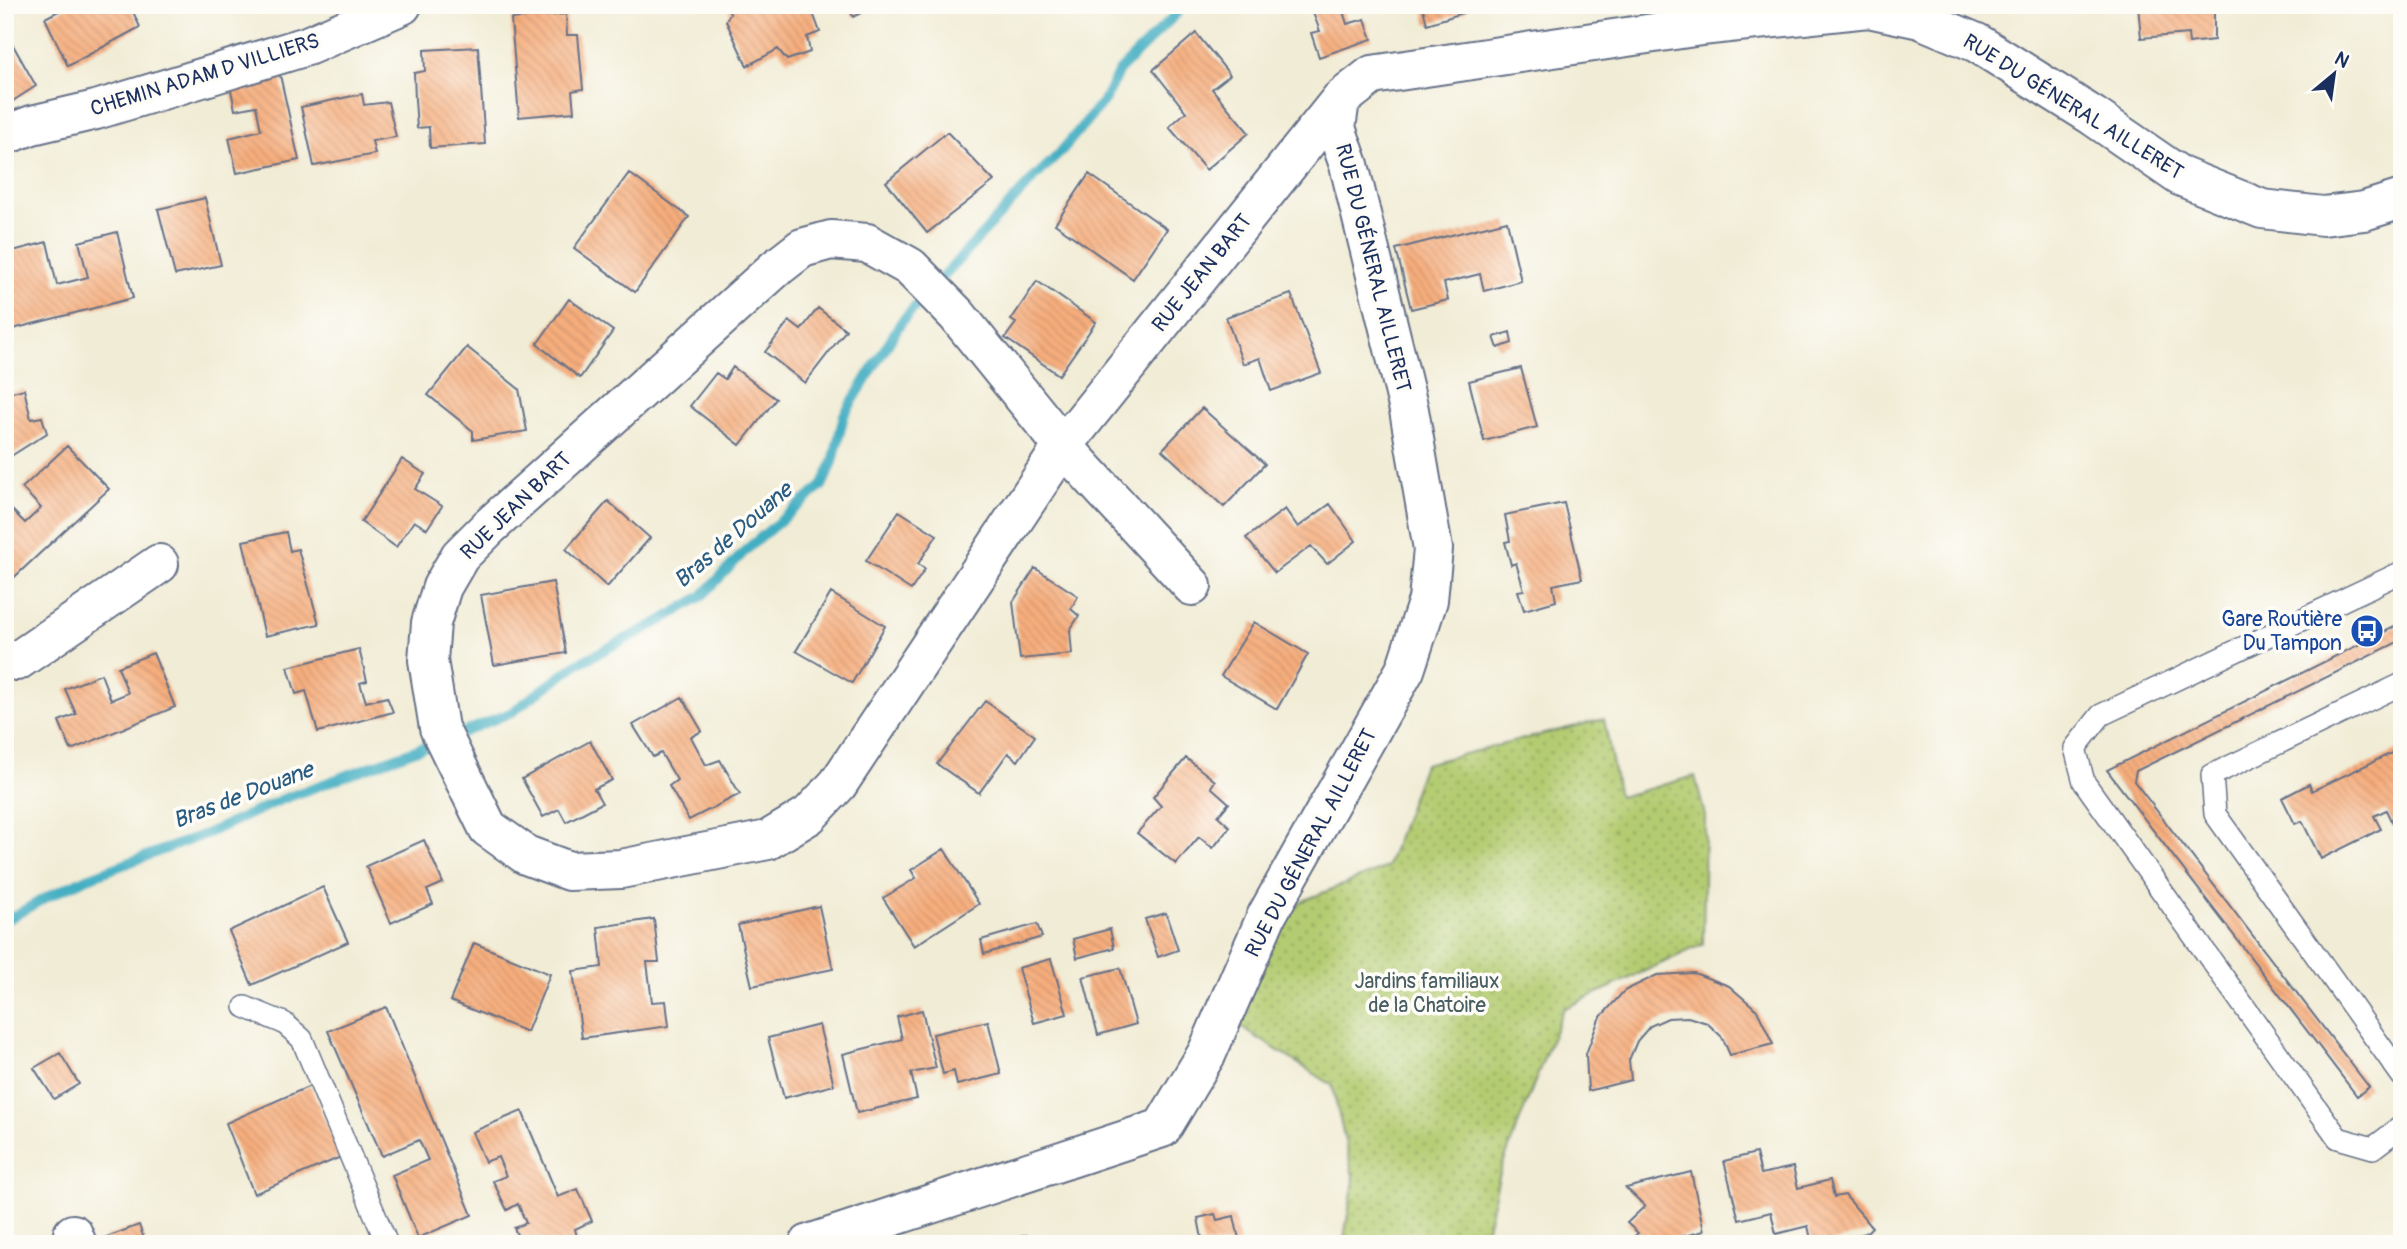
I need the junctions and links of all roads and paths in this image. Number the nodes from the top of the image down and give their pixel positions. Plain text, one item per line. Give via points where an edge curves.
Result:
1 (402, 5) edge
2 (1701, 15) edge
3 (1340, 100) junction
4 (5, 135) edge
5 (2402, 199) edge
6 (1063, 446) junction
7 (159, 564) dead end
8 (2402, 572) edge
9 (1192, 586) dead end
10 (9, 660) edge
11 (2402, 684) edge
12 (245, 1007) dead end
13 (2402, 1076) edge
14 (2402, 1126) edge
15 (387, 1244) edge
16 (809, 1244) edge

1 - 4 street, CHEMIN ADAM D VILLIERS via 307,46
2 - 3 street, RUE DU GÉNERAL AILLERET via 1372,75
2 - 5 street, RUE DU GÉNERAL AILLERET via 1868,8 1920,19 1977,43 2180,176 2262,209 2323,216 2364,211
3 - 6 street, RUE JEAN BART
3 - 16 street, RUE DU GÉNERAL AILLERET via 1336,128 1409,410 1433,549 1428,600 1405,670 1267,915 1207,1053 1162,1128
6 - 6 street, RUE JEAN BART via 838,784 809,816 768,840 621,869 569,871 527,855 488,828 439,728 428,660 431,623 442,587 460,556 489,527 802,248 831,240 867,243 910,267 957,315
6 - 9 street, RUE JEAN BART
7 - 10 street
8 - 14 lane via 2101,715 2075,748 2084,782 2338,1138 2373,1148
11 - 13 lane via 2212,775 2215,814
12 - 15 lane via 284,1023 302,1039

